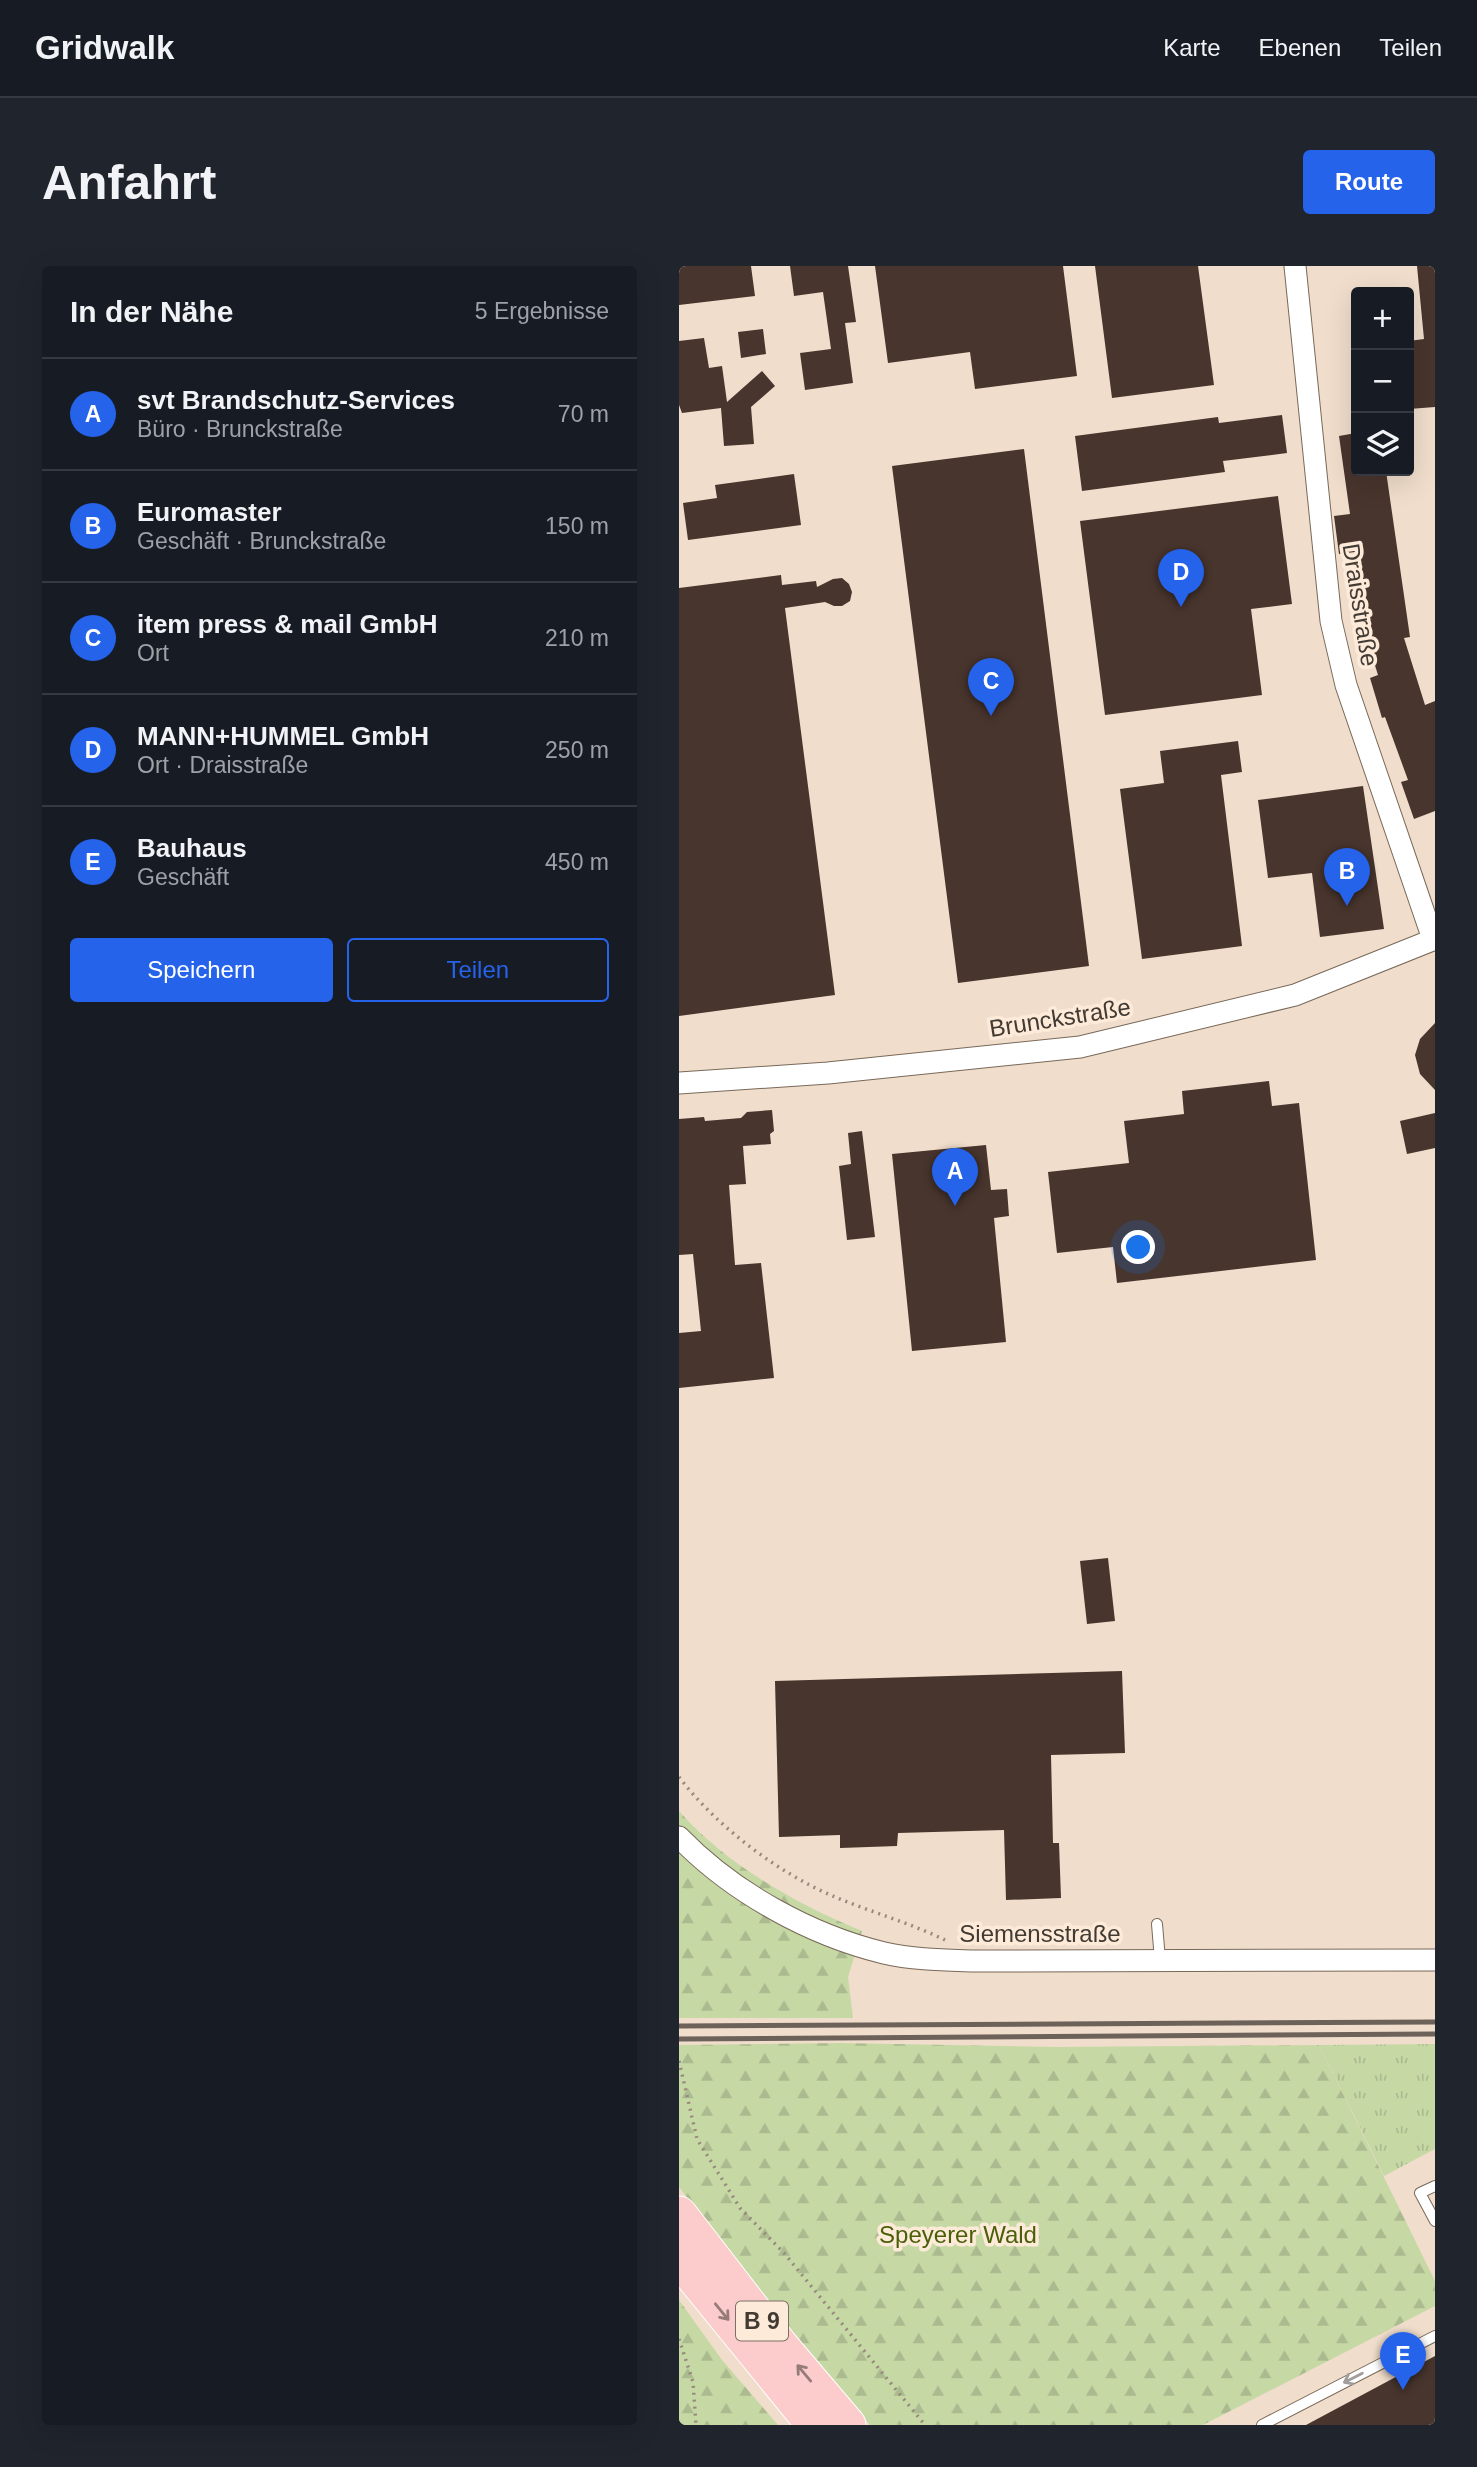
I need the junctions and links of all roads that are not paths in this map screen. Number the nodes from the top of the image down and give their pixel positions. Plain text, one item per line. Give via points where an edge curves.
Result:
1 (1296, 266) edge
2 (1434, 939) edge
3 (679, 1083) edge
4 (679, 1837) edge
5 (1157, 1924) dead end
6 (1160, 1960) junction
7 (1435, 1960) edge
8 (1435, 2186) edge
9 (679, 2214) edge
10 (1435, 2221) edge
11 (679, 2259) edge
12 (1435, 2336) edge
13 (814, 2425) edge
14 (848, 2425) edge
15 (1262, 2425) edge

1 - 2 street, Draisstraße via 1331,621 1346,685
2 - 3 street, Brunckstraße via 1295,995 1080,1047
4 - 6 street, Siemensstraße via 754,1896 832,1936 886,1954 976,1961
5 - 6 lane
6 - 7 street, Siemensstraße
8 - 10 lane via 1420,2193
14 -> 9 highway, B 9
11 -> 13 highway, B 9
12 -> 15 lane

